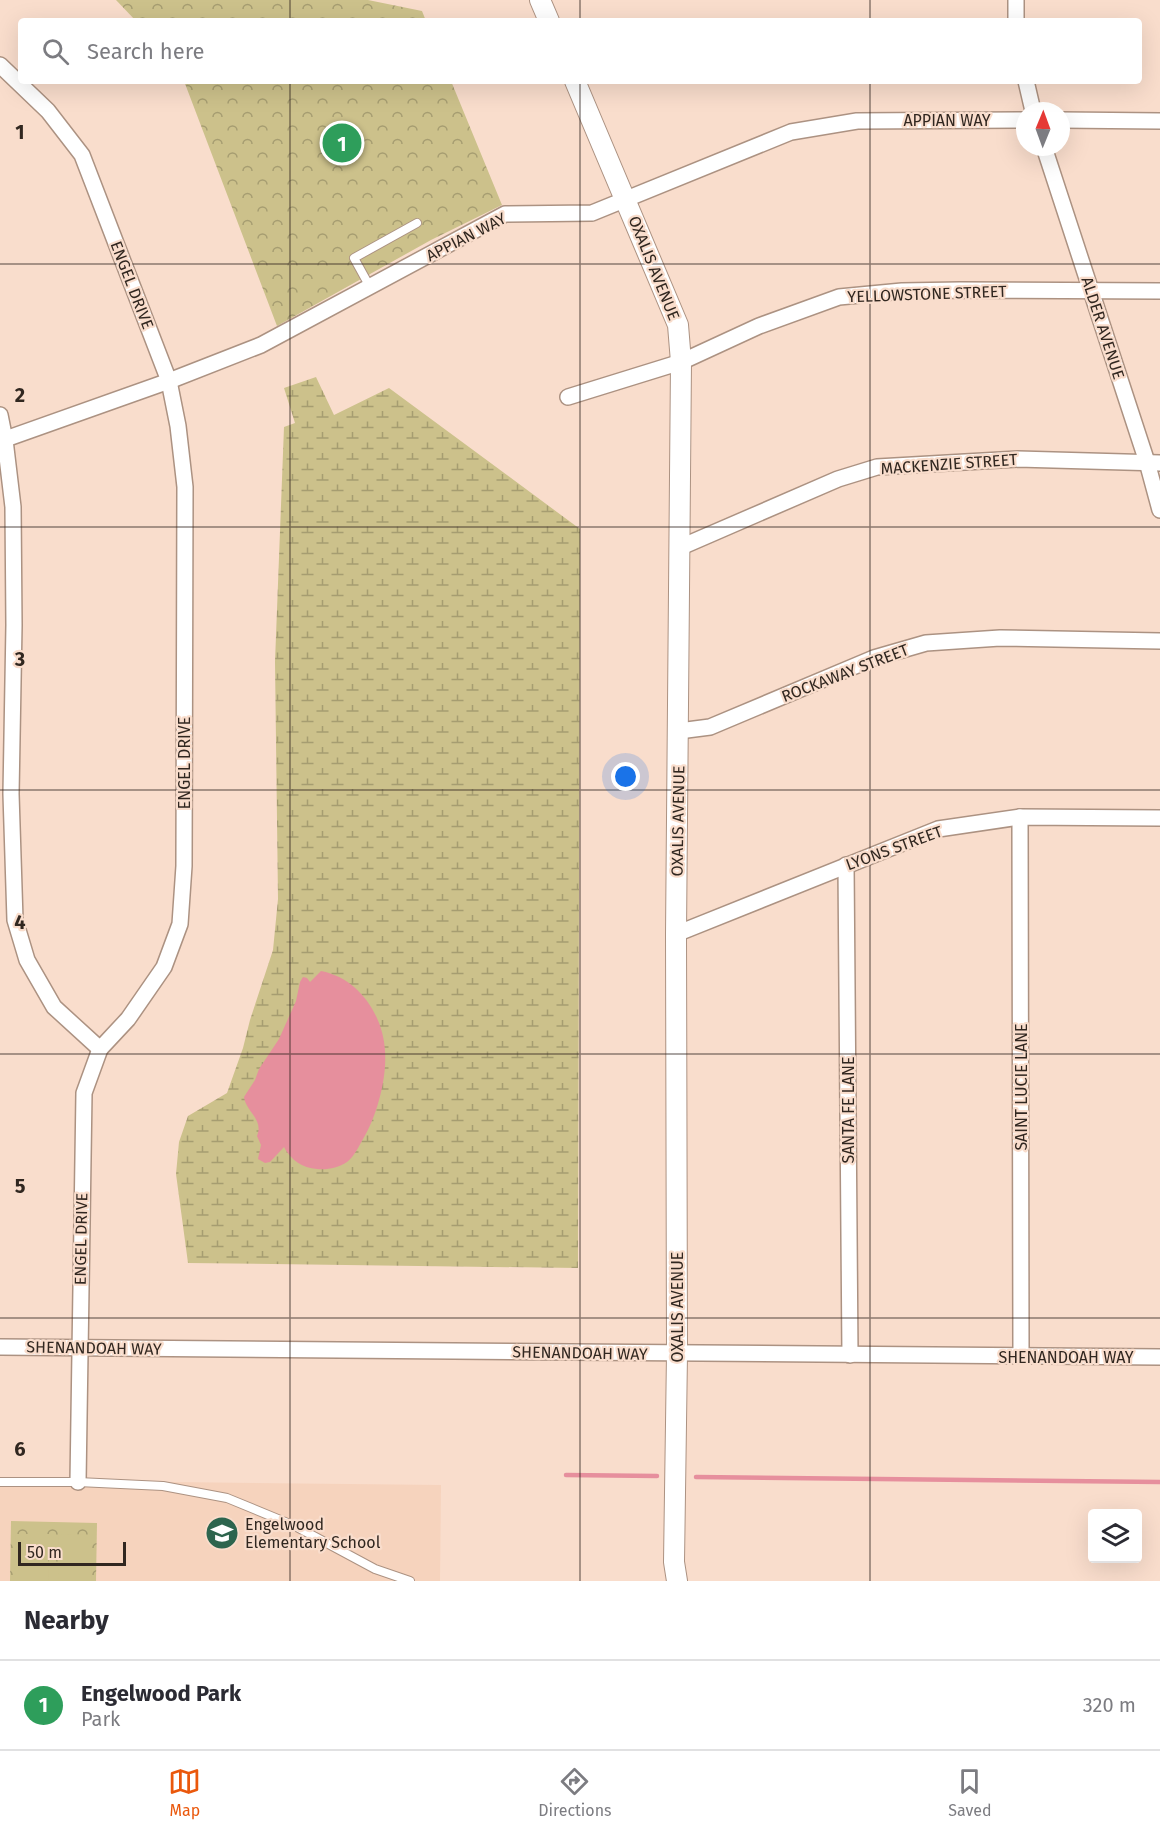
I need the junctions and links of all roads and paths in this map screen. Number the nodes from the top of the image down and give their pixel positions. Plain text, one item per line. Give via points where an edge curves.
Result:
1 (540, 0) edge
2 (1016, 0) edge
3 (548, 18) edge
4 (1016, 18) edge
5 (0, 65) edge
6 (18, 82) edge
7 (20, 84) edge
8 (576, 84) edge
9 (1027, 84) edge
10 (1031, 102) edge
11 (1016, 120) edge
12 (1070, 120) edge
13 (1160, 121) edge
14 (1047, 156) edge
15 (626, 200) junction
16 (417, 223) dead end
17 (370, 287) junction
18 (1091, 290) junction
19 (1160, 291) edge
20 (681, 362) junction
21 (169, 381) junction
22 (568, 398) dead end
23 (0, 415) edge
24 (3, 440) edge
25 (1154, 463) edge
26 (1160, 510) edge
27 (681, 547) junction
28 (7, 625) edge
29 (1160, 641) edge
30 (679, 731) junction
31 (5, 794) edge
32 (1020, 817) junction
33 (1160, 818) edge
34 (846, 865) junction
35 (676, 934) junction
36 (100, 1049) junction
37 (0, 1347) edge
38 (80, 1347) junction
39 (677, 1354) junction
40 (850, 1355) junction
41 (1022, 1356) junction
42 (1160, 1357) edge
43 (0, 1482) edge
44 (78, 1482) junction
45 (410, 1581) edge
46 (677, 1581) edge

1 - 3 street
2 - 4 street
5 - 6 street, ENGEL DRIVE
7 - 21 street, ENGEL DRIVE via 48,111 82,155
8 - 15 street, OXALIS AVENUE
9 - 10 street
11 - 15 street, APPIAN WAY via 857,121 791,132
12 - 13 street
14 - 18 street, ALDER AVENUE
15 - 17 street, APPIAN WAY via 592,213 505,214
15 - 20 street, OXALIS AVENUE via 678,326
16 - 17 lane via 354,258
17 - 21 street, APPIAN WAY via 261,345
18 - 19 street, YELLOWSTONE STREET
18 - 20 street, YELLOWSTONE STREET via 902,291 838,297 759,326
18 - 25 street, ALDER AVENUE
20 - 22 street, YELLOWSTONE STREET
20 - 27 street, OXALIS AVENUE
21 - 24 street, APPIAN WAY
21 - 36 street, ENGEL DRIVE via 185,487 184,866 180,924 164,967 128,1019
23 - 24 street
24 - 28 street via 13,507
25 - 26 street, ALDER AVENUE
25 - 27 street, MACKENZIE STREET via 1018,459 877,467 838,479
27 - 30 street, OXALIS AVENUE
28 - 31 street
29 - 30 street, ROCKAWAY STREET via 1000,638 926,643 874,658 711,727
30 - 35 street, OXALIS AVENUE
31 - 36 street via 15,920 27,960 54,1008
32 - 33 street, LYONS STREET
32 - 34 street, LYONS STREET via 938,829
32 - 41 street, SAINT LUCIE LANE
34 - 35 street, LYONS STREET
34 - 40 street, SANTA FE LANE
35 - 39 street, OXALIS AVENUE
36 - 38 street, ENGEL DRIVE via 84,1093
37 - 38 street, SHENANDOAH WAY
38 - 39 street, SHENANDOAH WAY
38 - 44 street, ENGEL DRIVE
39 - 40 street, SHENANDOAH WAY
39 - 46 street, OXALIS AVENUE
40 - 41 street, SHENANDOAH WAY
41 - 42 street, SHENANDOAH WAY
43 - 44 lane
44 - 45 lane via 163,1486 227,1498 295,1526 375,1569

